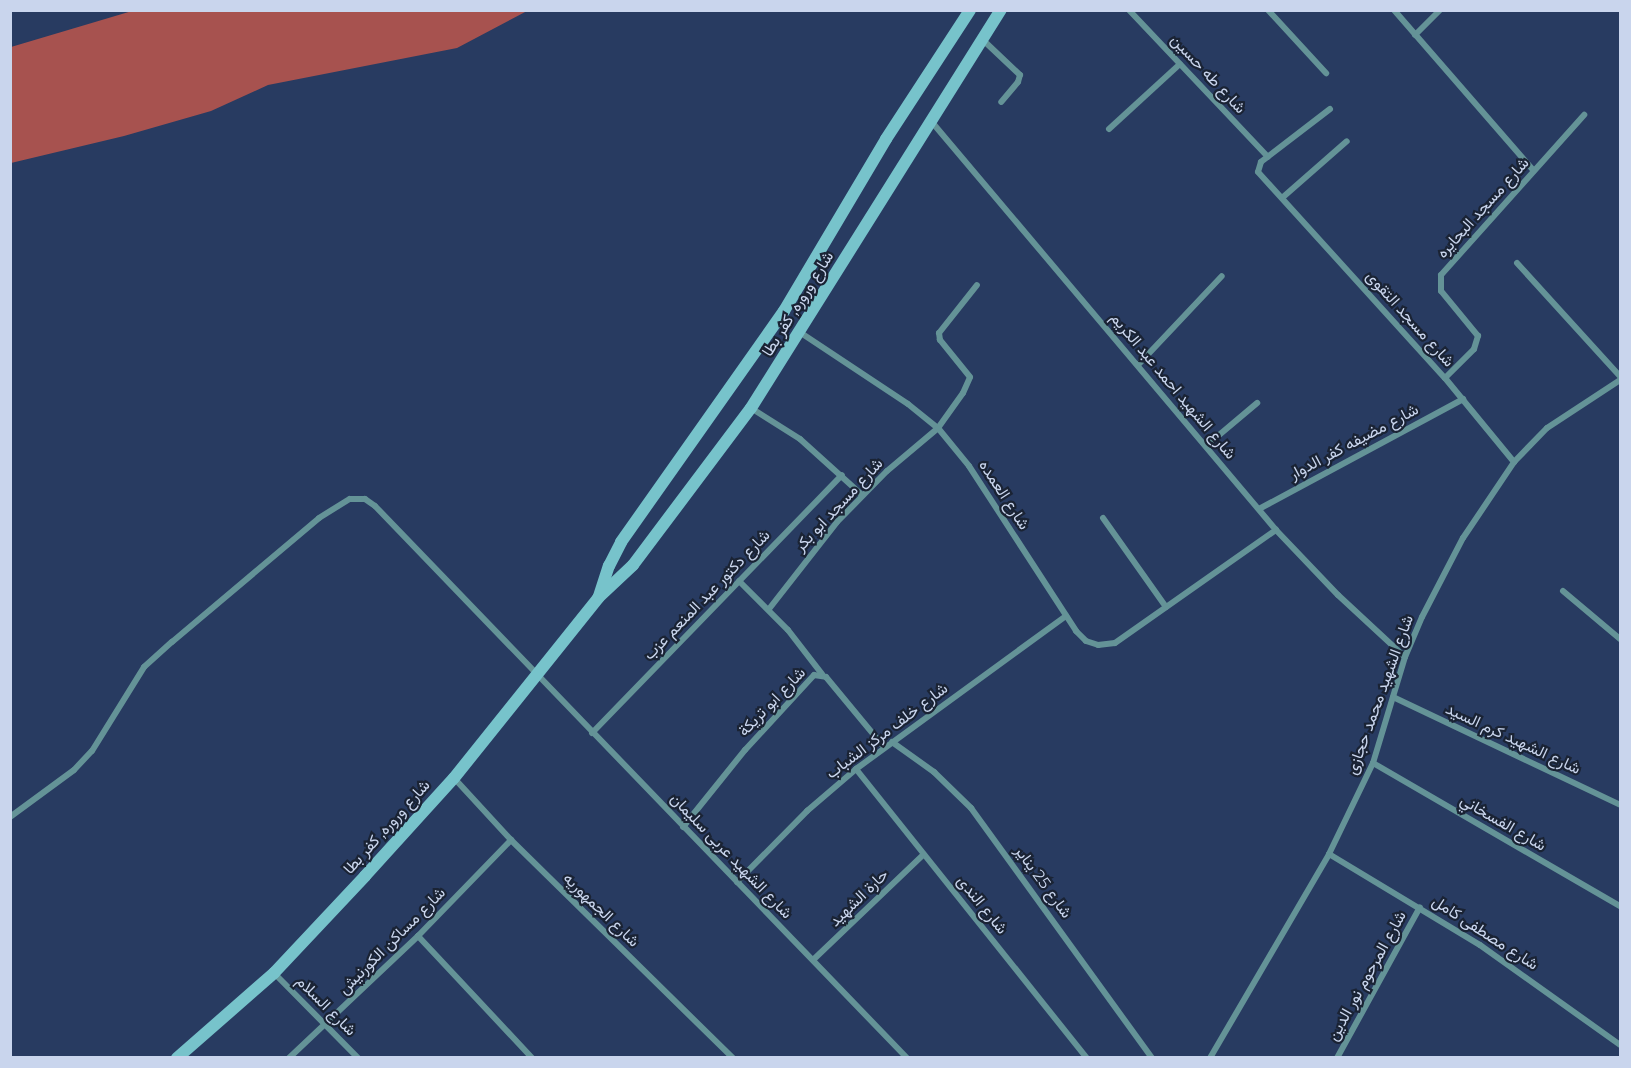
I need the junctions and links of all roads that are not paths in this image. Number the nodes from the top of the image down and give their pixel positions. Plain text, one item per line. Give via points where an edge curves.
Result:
1 (970, 10) edge
2 (1001, 10) edge
3 (1129, 10) edge
4 (1268, 10) edge
5 (1394, 10) edge
6 (1440, 10) edge
7 (1415, 35) junction
8 (983, 40) junction
9 (1180, 64) junction
10 (1326, 73) dead end
11 (1001, 102) dead end
12 (1330, 109) dead end
13 (1584, 115) dead end
14 (931, 121) junction
15 (1109, 129) dead end
16 (1347, 141) dead end
17 (1268, 157) junction
18 (1534, 171) junction
19 (1282, 198) junction
20 (1517, 263) dead end
21 (1222, 276) dead end
22 (977, 285) dead end
23 (801, 333) junction
24 (1138, 365) junction
25 (1445, 378) junction
26 (1620, 378) edge
27 (1463, 399) junction
28 (1257, 403) dead end
29 (751, 408) junction
30 (938, 428) junction
31 (1206, 446) junction
32 (1514, 462) junction
33 (842, 475) junction
34 (862, 495) junction
35 (1259, 509) junction
36 (1103, 518) dead end
37 (1276, 530) junction
38 (739, 581) junction
39 (1563, 591) dead end
40 (598, 598) junction
41 (1166, 607) junction
42 (769, 609) junction
43 (1066, 616) junction
44 (1620, 639) edge
45 (1405, 657) junction
46 (536, 674) junction
47 (822, 675) junction
48 (1393, 697) junction
49 (592, 733) junction
50 (892, 742) junction
51 (884, 747) junction
52 (1373, 763) junction
53 (856, 769) junction
54 (454, 778) junction
55 (1620, 805) edge
56 (10, 817) edge
57 (683, 827) junction
58 (511, 840) junction
59 (1329, 854) junction
60 (924, 855) junction
61 (737, 882) junction
62 (1620, 906) edge
63 (1420, 907) junction
64 (418, 936) junction
65 (813, 960) junction
66 (274, 973) junction
67 (326, 1024) junction
68 (1620, 1045) edge
69 (177, 1058) edge
70 (289, 1058) edge
71 (358, 1058) edge
72 (532, 1058) edge
73 (733, 1058) edge
74 (907, 1058) edge
75 (1087, 1058) edge
76 (1152, 1058) edge
77 (1209, 1058) edge
78 (1337, 1058) edge

1 - 40 street, شارع وروره, كفر بطا via 899,119 784,311 621,542
2 - 8 street, شارع وروره, كفر بطا
3 - 9 street, شارع طه حسين
4 - 10 street
5 - 7 street
6 - 7 street
7 - 18 street
8 - 11 street via 1020,75
8 - 14 street, شارع وروره, كفر بطا
9 - 15 street
9 - 17 street, شارع طه حسين
12 - 17 street
13 - 18 street, شارع مسجد البحايره
14 - 23 street, شارع وروره, كفر بطا
14 - 24 street, شارع الشهيد احمد عبد الكريم
16 - 19 street
17 - 19 street, شارع مسجد التقوى via 1258,165 1258,172
18 - 25 street, شارع مسجد البحايره via 1439,280 1441,291 1478,336 1474,349
19 - 25 street, شارع مسجد التقوى
20 - 26 street
21 - 24 street
22 - 30 street, شارع مسجد ابو بكر via 939,333 940,340 970,377
23 - 29 street, شارع وروره, كفر بطا
23 - 30 street, شارع العمده
24 - 31 street, شارع الشهيد احمد عبد الكريم
25 - 27 street, شارع مسجد التقوى
26 - 32 street, شارع الشهيد محمد حجازى via 1547,428
27 - 32 street, شارع مسجد التقوى
27 - 35 street, شارع مضيفه كفر الدوار
28 - 31 street
29 - 33 street via 800,439
29 - 40 street, شارع وروره, كفر بطا via 633,565
30 - 34 street, شارع مسجد ابو بكر
30 - 43 street, شارع العمده via 969,466
31 - 35 street, شارع الشهيد احمد عبد الكريم
32 - 45 street, شارع الشهيد محمد حجازى via 1463,538
33 - 34 street
33 - 38 street, شارع دكتور عبد المنعم عزب
34 - 42 street, شارع مسجد ابو بكر via 813,549
35 - 37 street, شارع الشهيد احمد عبد الكريم
36 - 41 street
37 - 41 street, شارع العمده
37 - 45 street, شارع الشهيد احمد عبد الكريم via 1338,596
38 - 42 street
38 - 49 street, شارع دكتور عبد المنعم عزب
39 - 44 street
40 - 46 street, شارع وروره, كفر بطا
41 - 43 street, شارع العمده via 1115,643 1098,645 1086,641
42 - 47 street
43 - 50 street, شارع خلف مركز الشباب
45 - 48 street, شارع الشهيد محمد حجازى
46 - 49 street, شارع الشهيد عربى سليمان
46 - 54 street, شارع وروره, كفر بطا
46 - 56 street, شارع الشهيد عربى سليمان via 375,506 365,498 350,499 320,518 144,667 92,751 74,770
47 - 51 street, شارع ابو تريكة
47 - 57 street, شارع ابو تريكة via 814,675 777,713
48 - 52 street, شارع الشهيد محمد حجازى
48 - 55 street, شارع الشهيد كرم السيد
49 - 57 street, شارع الشهيد عربى سليمان
50 - 51 street, شارع خلف مركز الشباب
50 - 76 street, شارع 25 يناير via 934,772 971,808
51 - 53 street, شارع خلف مركز الشباب
52 - 59 street, شارع الشهيد محمد حجازى
52 - 62 street, شارع الفسخاني
53 - 60 street, شارع الندى
53 - 61 street, شارع خلف مركز الشباب via 807,811
54 - 58 street, شارع الجمهوريه
54 - 66 street, شارع وروره, كفر بطا
57 - 61 street, شارع الشهيد عربى سليمان
58 - 64 street, شارع مساكن الكورنيش
58 - 73 street, شارع الجمهوريه
59 - 63 street, شارع مصطفى كامل
59 - 77 street, شارع الشهيد محمد حجازى
60 - 65 street, حارة الشهيد
60 - 75 street, شارع الندى
61 - 65 street, شارع الشهيد عربى سليمان
63 - 68 street, شارع مصطفى كامل via 1539,984
63 - 78 street, شارع المرحوم نور الدين
64 - 67 street, شارع مساكن الكورنيش
64 - 72 street
65 - 74 street, شارع الشهيد عربى سليمان
66 - 67 street, شارع السلام
66 - 69 street, شارع وروره, كفر بطا
67 - 70 street, شارع مساكن الكورنيش
67 - 71 street, شارع السلام

